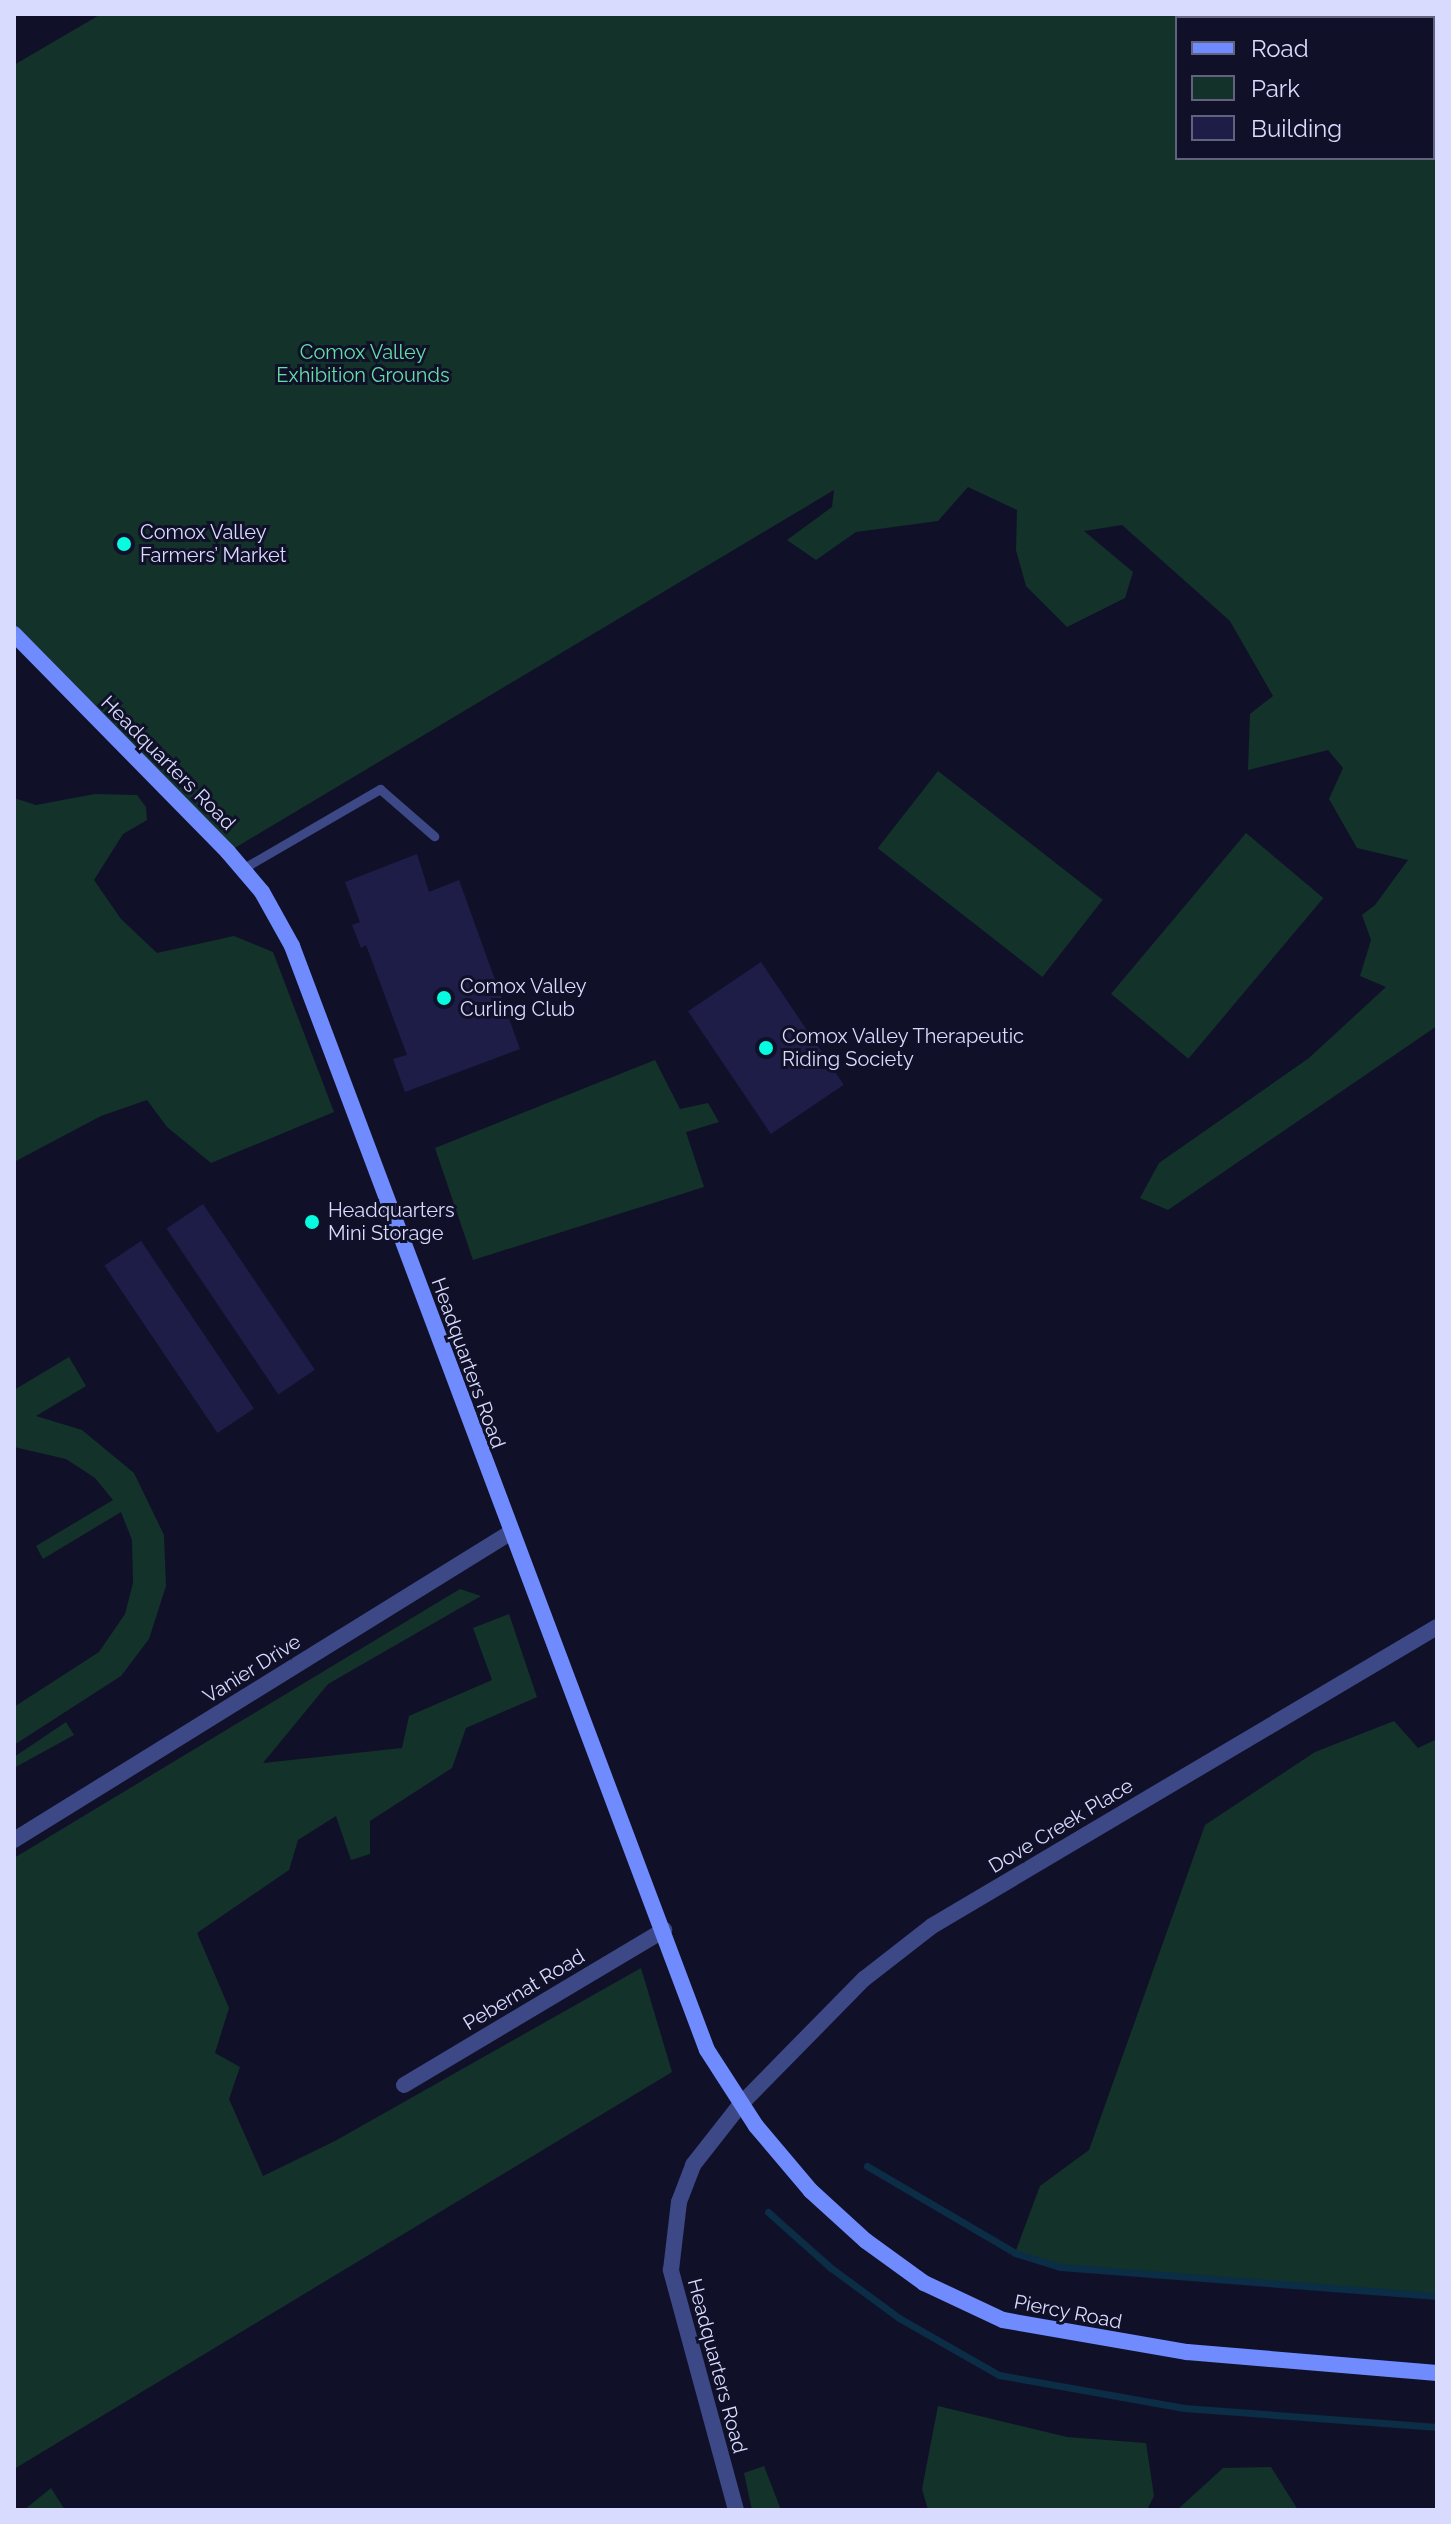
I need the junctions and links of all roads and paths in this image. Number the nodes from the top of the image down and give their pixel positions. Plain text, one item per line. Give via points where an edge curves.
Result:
1 (14, 634) edge
2 (434, 836) dead end
3 (242, 869) junction
4 (510, 1533) junction
5 (1437, 1627) edge
6 (14, 1840) edge
7 (664, 1930) junction
8 (707, 2050) joint
9 (404, 2085) dead end
10 (740, 2105) junction
11 (1437, 2373) edge
12 (736, 2510) edge

1 - 3 main road, Headquarters Road
2 - 3 lane via 380,789
3 - 4 main road, Headquarters Road via 262,892 292,946
4 - 6 street, Vanier Drive
4 - 7 main road, Headquarters Road
5 - 10 street, Dove Creek Place via 932,1926 864,1979
7 - 8 main road, Headquarters Road
7 - 9 street, Pebernat Road
8 - 10 main road, Piercy Road
10 - 11 main road, Piercy Road via 811,2191 866,2241 924,2283 1003,2320 1187,2352
10 - 12 street, Headquarters Road via 693,2165 679,2202 671,2270

